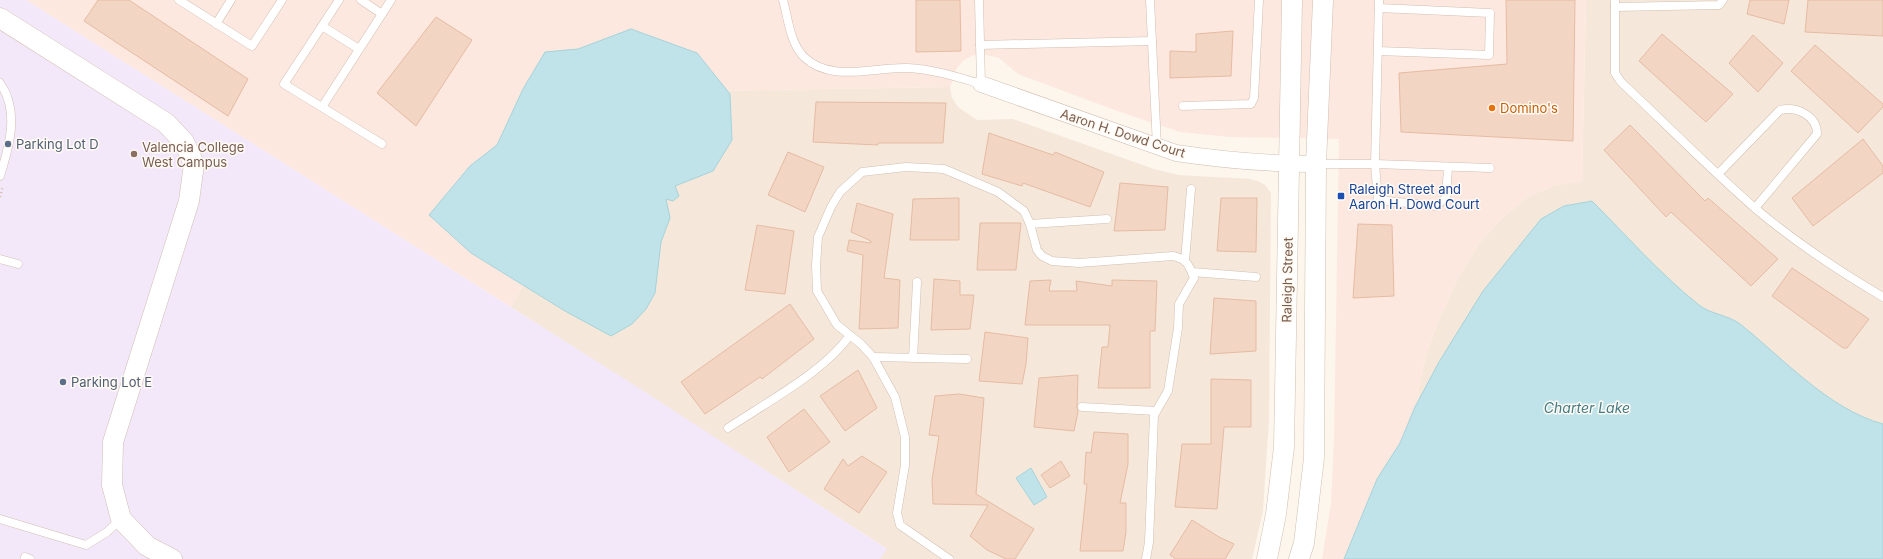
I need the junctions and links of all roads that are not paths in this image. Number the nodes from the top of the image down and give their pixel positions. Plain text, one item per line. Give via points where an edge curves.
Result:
1 (178, 0) edge
2 (231, 0) edge
3 (282, 0) edge
4 (339, 0) edge
5 (361, 0) edge
6 (391, 0) edge
7 (783, 0) edge
8 (979, 0) edge
9 (1150, 0) edge
10 (1259, 0) edge
11 (1292, 0) edge
12 (1323, 0) edge
13 (1723, 0) edge
14 (1379, 4) edge
15 (1615, 4) edge
16 (382, 14) junction
17 (0, 18) edge
18 (216, 24) junction
19 (322, 26) junction
20 (1152, 41) junction
21 (980, 45) junction
22 (359, 49) junction
23 (1378, 51) junction
24 (0, 83) edge
25 (981, 84) junction
26 (1183, 106) dead end
27 (322, 107) junction
28 (382, 144) dead end
29 (1157, 147) junction
30 (1289, 164) junction
31 (1316, 164) junction
32 (1375, 164) junction
33 (1448, 167) junction
34 (1490, 168) dead end
35 (1719, 173) junction
36 (0, 176) edge
37 (1191, 189) dead end
38 (1755, 208) junction
39 (1107, 219) dead end
40 (1030, 224) junction
41 (0, 259) edge
42 (1185, 261) junction
43 (18, 264) dead end
44 (1192, 272) junction
45 (1256, 277) dead end
46 (917, 282) dead end
47 (1883, 298) edge
48 (850, 335) junction
49 (873, 357) junction
50 (913, 358) junction
51 (966, 358) dead end
52 (1082, 407) dead end
53 (1156, 411) junction
54 (728, 428) dead end
55 (0, 519) edge
56 (121, 519) junction
57 (172, 559) edge
58 (949, 559) edge
59 (1146, 559) edge
60 (1267, 559) edge
61 (1300, 559) edge

1 - 18 lane
2 - 18 lane
3 - 18 lane via 252,46
4 - 19 lane
5 - 16 lane
6 - 16 lane
7 - 25 lane via 795,42 803,56 818,67 834,72 906,68 930,71
8 - 21 lane
9 - 20 lane
10 - 26 lane via 1254,98 1251,104
11 - 30 street, Raleigh Street
12 - 31 street
13 - 15 lane via 1719,5
14 - 23 lane
14 - 23 lane via 1490,13 1489,55
15 - 35 lane via 1615,73 1621,82
16 - 22 lane
17 - 56 street via 166,123 184,142 194,164 189,201 113,442 112,485
19 - 22 lane
19 - 27 lane via 284,84
20 - 21 lane
20 - 29 lane
21 - 25 lane
22 - 27 lane
23 - 32 lane
24 - 36 lane via 4,88 11,113 11,134
25 - 29 street, Aaron H. Dowd Court
27 - 28 lane
29 - 30 street, Aaron H. Dowd Court via 1209,158
30 - 31 street, Aaron H. Dowd Court
30 - 60 street, Raleigh Street via 1284,447 1276,514
31 - 32 lane
31 - 61 street via 1314,458
32 - 33 lane
32 - 33 lane via 1378,200 1436,206 1446,198
33 - 34 lane
35 - 38 lane
35 - 38 lane via 1780,110 1788,108 1806,114 1812,119 1817,134
37 - 42 lane
38 - 47 lane via 1855,281
39 - 40 lane
40 - 42 lane via 1037,250 1052,261 1079,263 1173,256
40 - 48 lane via 1024,211 998,192 944,169 906,167 862,172 840,192 831,207 818,237 816,264 817,291 837,325
41 - 43 lane
42 - 44 lane
44 - 45 lane
44 - 53 lane via 1194,278 1179,304 1178,328 1168,391
46 - 50 lane
48 - 49 lane
48 - 54 lane via 843,345 814,371
49 - 50 lane
49 - 58 lane via 895,398 905,437 905,465 897,513 900,525
50 - 51 lane
52 - 53 lane
53 - 59 lane via 1150,534
55 - 56 lane via 86,545 108,532
56 - 57 street via 147,546

